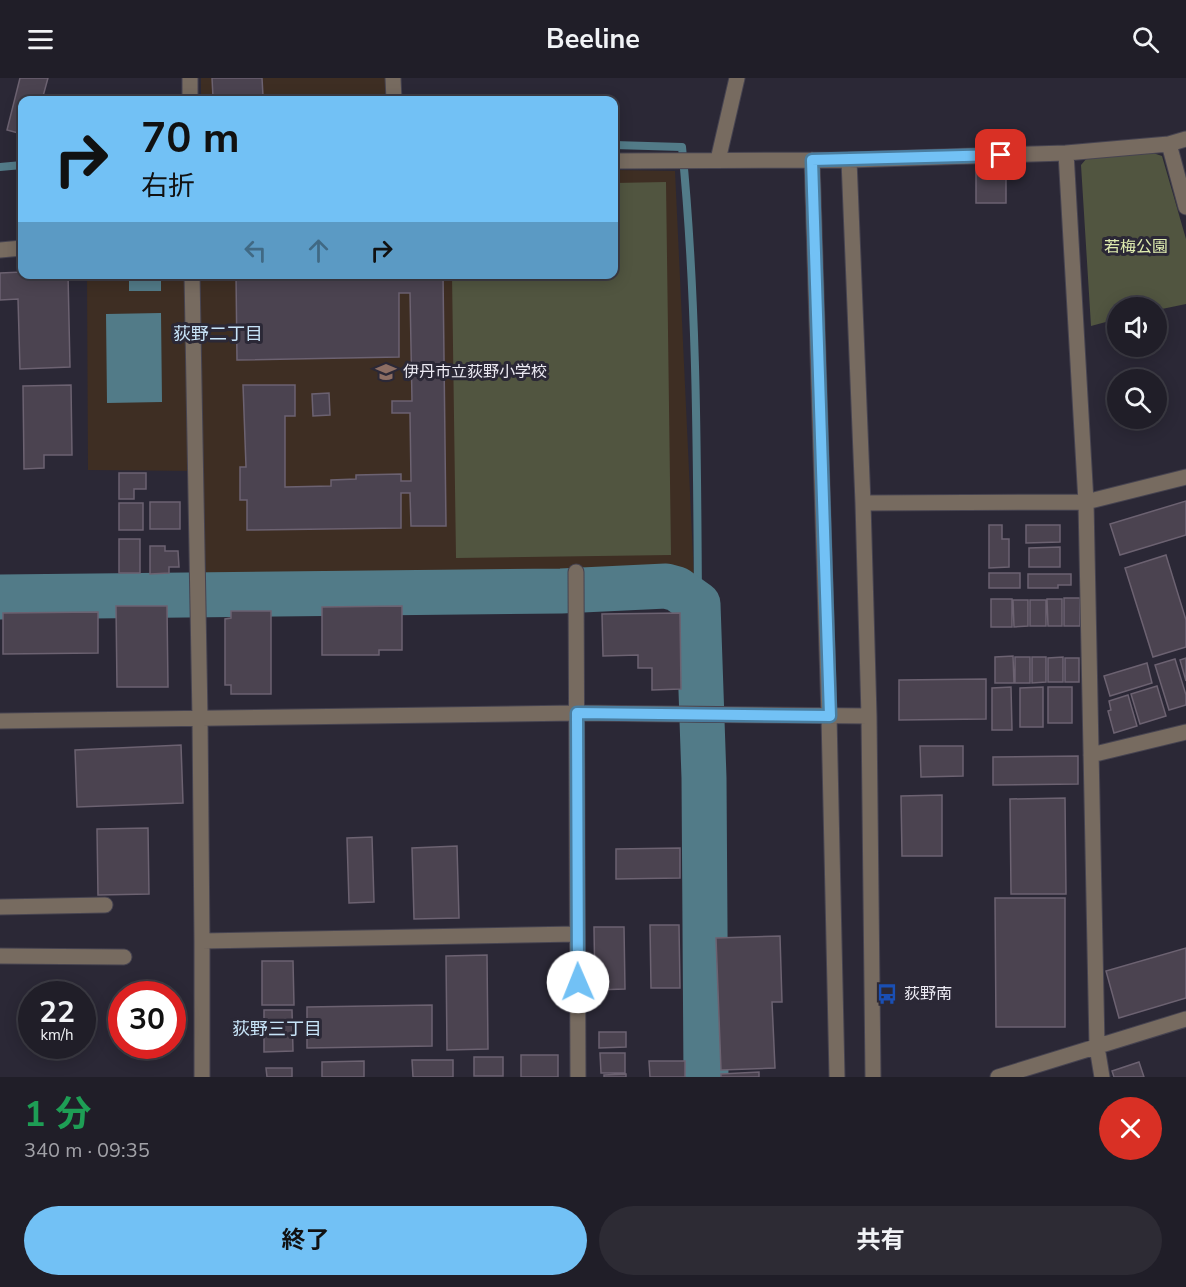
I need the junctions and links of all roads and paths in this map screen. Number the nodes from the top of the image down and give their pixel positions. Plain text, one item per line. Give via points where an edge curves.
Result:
1 (190, 78) edge
2 (393, 78) edge
3 (737, 78) edge
4 (190, 96) edge
5 (394, 96) edge
6 (1186, 139) edge
7 (1169, 144) junction
8 (1066, 153) junction
9 (718, 160) junction
10 (812, 160) junction
11 (849, 160) junction
12 (618, 161) edge
13 (1186, 207) edge
14 (18, 248) edge
15 (0, 250) edge
16 (192, 279) edge
17 (1186, 477) edge
18 (1086, 502) junction
19 (863, 503) junction
20 (576, 572) dead end
21 (577, 713) junction
22 (830, 716) junction
23 (869, 717) junction
24 (200, 718) junction
25 (0, 721) edge
26 (1186, 732) edge
27 (1090, 754) junction
28 (105, 905) dead end
29 (0, 907) edge
30 (577, 934) junction
31 (202, 941) junction
32 (0, 956) edge
33 (124, 957) dead end
34 (1186, 1019) edge
35 (1097, 1047) junction
36 (202, 1077) edge
37 (578, 1077) edge
38 (837, 1077) edge
39 (873, 1077) edge
40 (998, 1077) edge
41 (1102, 1077) edge

1 - 4 street
2 - 5 street
3 - 9 street
6 - 7 street
7 - 8 street
7 - 13 street
8 - 11 street
8 - 18 street
9 - 10 street
9 - 12 street
10 - 11 street
10 - 22 street
11 - 19 street
14 - 15 street
16 - 24 street
17 - 18 street
18 - 19 street
18 - 27 street
19 - 23 street
20 - 21 street
21 - 22 street
21 - 24 street
21 - 30 street
22 - 23 street
22 - 38 street
23 - 39 street
24 - 25 street
24 - 31 street
26 - 27 street
27 - 35 street
28 - 29 street
30 - 31 street
30 - 37 street
31 - 36 street
32 - 33 street
34 - 35 street
35 - 40 street
35 - 41 street

